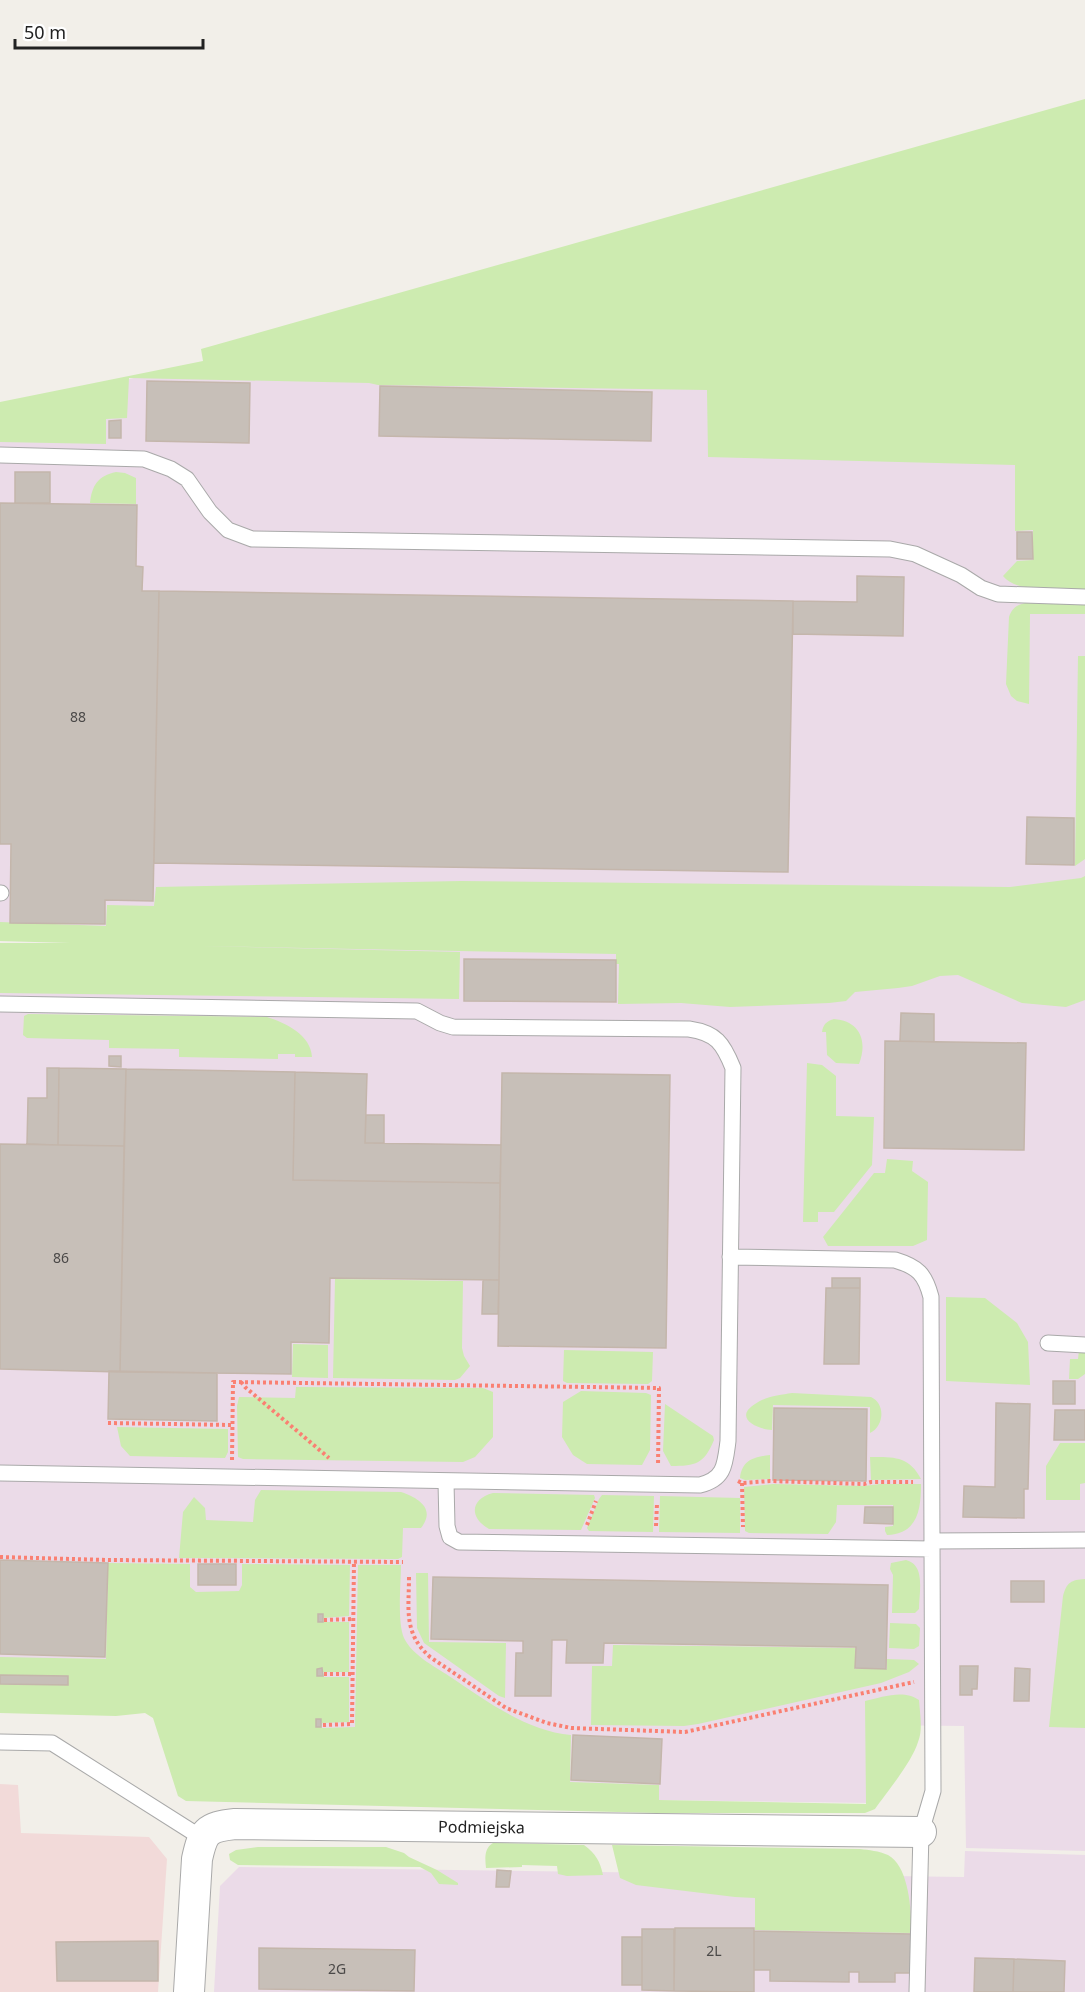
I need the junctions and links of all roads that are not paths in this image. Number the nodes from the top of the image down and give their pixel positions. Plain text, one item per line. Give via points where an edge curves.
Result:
1 (0, 455) edge
2 (1085, 597) edge
3 (0, 1004) edge
4 (730, 1257) junction
5 (1048, 1343) dead end
6 (1085, 1345) edge
7 (0, 1473) edge
8 (446, 1482) junction
9 (1085, 1540) edge
10 (932, 1545) junction
11 (0, 1742) edge
12 (921, 1832) junction
13 (202, 1838) junction
14 (189, 1992) edge
15 (917, 1992) edge

1 - 2 lane via 144,459 187,479 228,530 252,540 890,549 915,554 998,594
3 - 4 lane via 417,1011 453,1027 704,1032 725,1048 733,1068
4 - 8 lane via 728,1441 721,1474 700,1485
4 - 10 lane via 895,1260 912,1265 928,1282
5 - 6 lane
7 - 8 lane
8 - 10 lane via 447,1526 450,1537 459,1542
9 - 10 lane
10 - 12 lane via 933,1791
11 - 13 lane via 52,1743
12 - 13 street, Podmiejska via 235,1824 216,1826
12 - 15 lane
13 - 14 street via 197,1859

